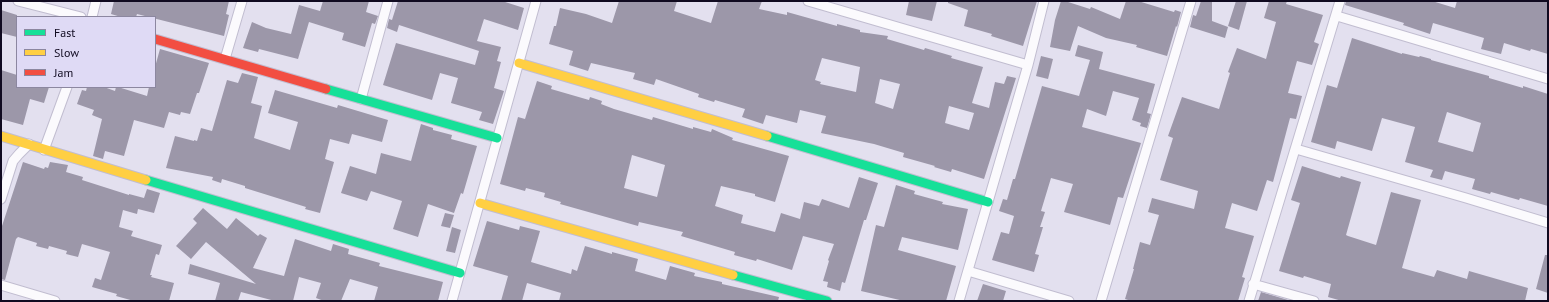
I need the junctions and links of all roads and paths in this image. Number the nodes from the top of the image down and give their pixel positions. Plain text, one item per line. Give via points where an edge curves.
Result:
1 (18, 1) edge
2 (96, 1) edge
3 (242, 1) edge
4 (388, 1) edge
5 (536, 1) edge
6 (808, 1) edge
7 (1044, 1) edge
8 (1191, 1) edge
9 (1340, 1) edge
10 (77, 16) edge
11 (92, 16) edge
12 (1337, 16) junction
13 (156, 39) edge
14 (225, 59) junction
15 (519, 63) junction
16 (1028, 65) junction
17 (1548, 79) edge
18 (67, 88) edge
19 (360, 99) junction
20 (1, 136) edge
21 (497, 138) junction
22 (29, 144) junction
23 (1296, 149) junction
24 (44, 150) junction
25 (1, 199) edge
26 (988, 202) junction
27 (480, 203) junction
28 (1548, 223) edge
29 (968, 271) junction
30 (460, 273) junction
31 (1254, 284) junction
32 (1, 286) edge
33 (55, 301) edge
34 (452, 301) edge
35 (827, 301) edge
36 (959, 301) edge
37 (1069, 301) edge
38 (1101, 301) edge
39 (1249, 301) edge
40 (1314, 301) edge

1 - 10 street
2 - 11 street
3 - 14 street
4 - 19 street
5 - 15 street
6 - 16 street
7 - 16 street
8 - 38 street
9 - 12 street
12 - 17 street
12 - 23 street
13 - 14 street
14 - 19 street
15 - 21 street
15 - 26 street
16 - 26 street
18 - 24 street
19 - 21 street
20 - 22 street
21 - 27 street
22 - 24 street
22 - 25 street via 13,161
23 - 28 street
23 - 31 street
24 - 30 street
26 - 29 street
27 - 30 street
27 - 35 street
29 - 36 street
29 - 37 street
30 - 34 street
31 - 39 street
31 - 40 street
32 - 33 street

